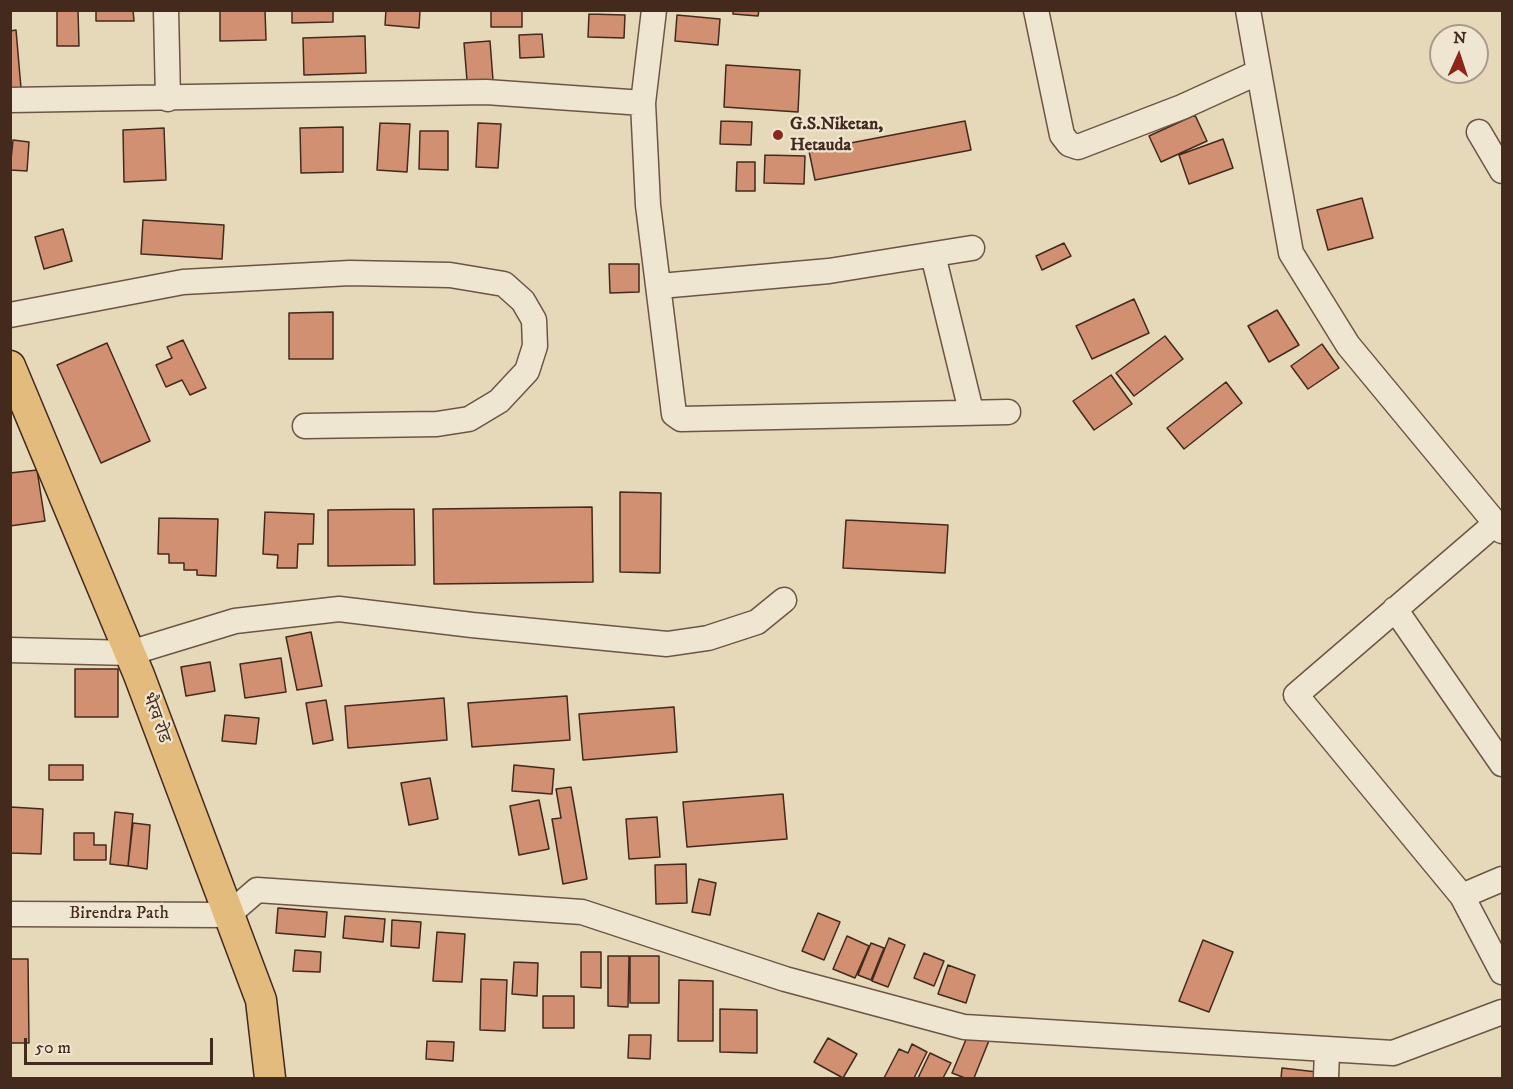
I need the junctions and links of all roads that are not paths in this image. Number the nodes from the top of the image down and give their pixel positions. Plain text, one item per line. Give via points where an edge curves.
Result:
1 (166, 10) edge
2 (654, 10) edge
3 (1036, 10) edge
4 (1248, 10) edge
5 (1259, 72) junction
6 (168, 99) junction
7 (10, 100) edge
8 (643, 103) junction
9 (1479, 132) dead end
10 (1503, 171) edge
11 (972, 248) dead end
12 (933, 255) junction
13 (660, 286) junction
14 (10, 315) edge
15 (14, 382) edge
16 (971, 411) junction
17 (1008, 412) dead end
18 (305, 426) dead end
19 (1499, 527) edge
20 (784, 600) dead end
21 (1395, 609) junction
22 (10, 650) edge
23 (130, 653) junction
24 (1503, 764) edge
25 (1503, 879) edge
26 (1462, 896) junction
27 (10, 914) edge
28 (228, 915) junction
29 (1503, 972) edge
30 (1503, 1012) edge
31 (1327, 1050) junction
32 (270, 1078) edge
33 (1326, 1078) edge

1 - 6 street
2 - 8 street
3 - 5 street via 1062,135 1078,147
4 - 5 street
5 - 19 street via 1291,254 1348,345
6 - 7 street
6 - 8 street via 486,92
8 - 13 street via 648,205
9 - 10 street
11 - 12 street
12 - 13 street via 830,271
12 - 16 street
13 - 16 street via 674,414 681,419
14 - 18 street via 183,282 350,273 450,275 504,284 524,301 534,320 535,346 527,371 499,401 469,419 437,424
15 - 23 main road, भैरव रोड
16 - 17 street
19 - 21 street
20 - 23 street via 757,621 708,638 667,644 339,609 235,621
21 - 24 street
21 - 26 street via 1296,694
22 - 23 street
23 - 28 main road, भैरव रोड
25 - 26 street
26 - 29 street
27 - 28 street, Birendra Path
28 - 31 street via 257,890 582,912 785,979 964,1027
28 - 32 main road, भैरव रोड via 261,1000
30 - 31 street via 1393,1053
31 - 33 street

